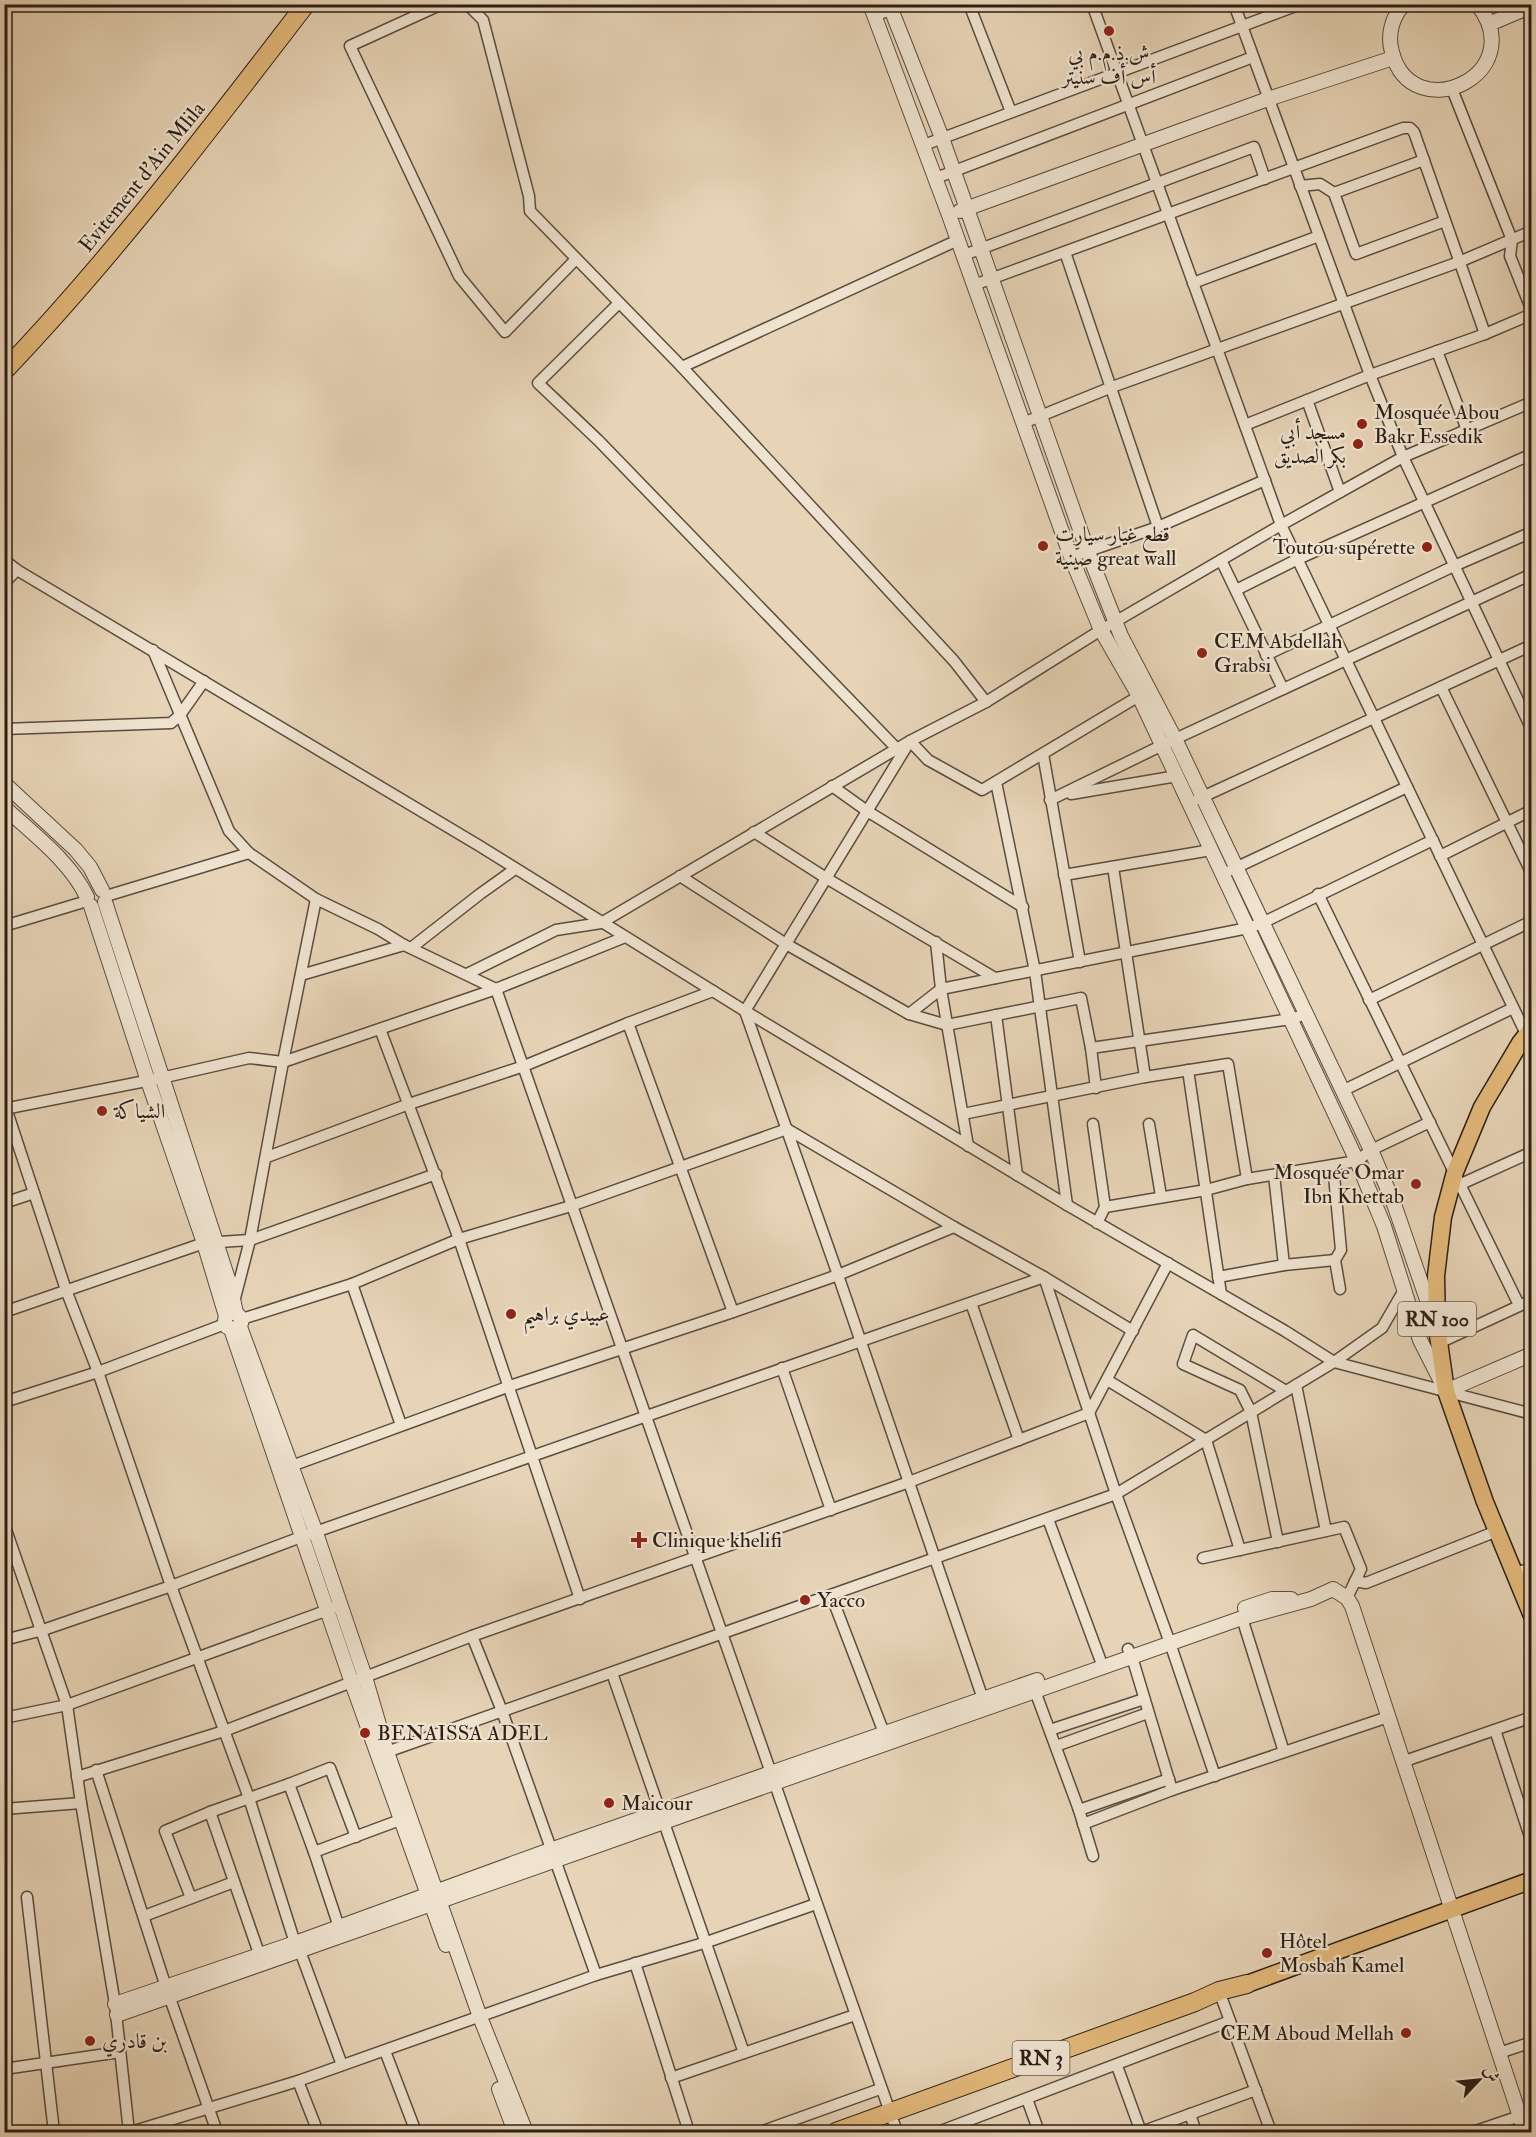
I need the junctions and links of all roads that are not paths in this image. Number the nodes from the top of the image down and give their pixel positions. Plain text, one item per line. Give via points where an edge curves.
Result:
1 (291, 4) edge
2 (306, 4) edge
3 (442, 4) edge
4 (468, 4) edge
5 (906, 4) edge
6 (969, 4) edge
7 (1234, 4) edge
8 (1301, 4) edge
9 (1404, 4) edge
10 (1477, 4) edge
11 (1093, 5) edge
12 (1532, 6) edge
13 (890, 7) edge
14 (872, 10) edge
15 (1489, 24) junction
16 (1242, 27) junction
17 (1253, 57) junction
18 (1393, 58) junction
19 (1118, 73) junction
20 (1452, 89) junction
21 (1268, 99) junction
22 (1129, 104) junction
23 (1011, 112) junction
24 (942, 138) junction
25 (1144, 144) junction
26 (924, 145) junction
27 (1424, 160) junction
28 (1294, 169) junction
29 (954, 172) junction
30 (936, 178) junction
31 (1265, 179) junction
32 (1158, 184) junction
33 (1300, 186) junction
34 (1334, 193) junction
35 (967, 208) junction
36 (950, 215) junction
37 (1169, 215) junction
38 (1445, 221) junction
39 (1532, 231) edge
40 (1319, 236) junction
41 (958, 240) junction
42 (1512, 240) junction
43 (982, 248) junction
44 (1065, 252) junction
45 (964, 255) junction
46 (576, 259) junction
47 (1459, 262) junction
48 (992, 278) junction
49 (1193, 283) junction
50 (974, 285) junction
51 (619, 303) junction
52 (1344, 303) junction
53 (1532, 313) edge
54 (1485, 334) junction
55 (1218, 348) junction
56 (1437, 351) junction
57 (4, 355) edge
58 (682, 367) junction
59 (4, 371) edge
60 (1370, 375) junction
61 (1112, 387) junction
62 (1307, 400) junction
63 (1531, 404) edge
64 (1041, 416) junction
65 (1023, 423) junction
66 (1245, 425) junction
67 (1467, 430) junction
68 (1532, 454) edge
69 (1403, 457) junction
70 (1265, 480) junction
71 (1340, 492) junction
72 (1424, 502) junction
73 (1281, 525) junction
74 (1158, 527) junction
75 (1532, 532) edge
76 (1088, 552) junction
77 (1071, 557) junction
78 (4, 560) edge
79 (1221, 560) junction
80 (1298, 560) junction
81 (1454, 566) junction
82 (17, 570) junction
83 (1532, 574) edge
84 (4, 583) edge
85 (1236, 590) junction
86 (1471, 602) junction
87 (1116, 622) junction
88 (1329, 625) junction
89 (1101, 630) junction
90 (1532, 645) edge
91 (152, 650) junction
92 (1266, 655) junction
93 (1346, 659) junction
94 (1498, 660) junction
95 (204, 681) junction
96 (1441, 687) junction
97 (1283, 690) junction
98 (1139, 696) junction
99 (986, 702) junction
100 (180, 715) junction
101 (1374, 719) junction
102 (4, 729) edge
103 (1532, 730) edge
104 (910, 741) junction
105 (1169, 742) junction
106 (899, 751) junction
107 (1043, 754) junction
108 (1177, 776) junction
109 (996, 782) junction
110 (4, 783) edge
111 (832, 786) junction
112 (1407, 787) junction
113 (1203, 797) junction
114 (1054, 798) junction
115 (1189, 803) junction
116 (4, 807) edge
117 (1532, 810) edge
118 (867, 811) junction
119 (1506, 823) junction
120 (754, 832) junction
121 (1433, 840) junction
122 (1211, 850) junction
123 (249, 853) junction
124 (1440, 856) junction
125 (1113, 867) junction
126 (1236, 867) junction
127 (515, 869) junction
128 (1222, 874) junction
129 (1532, 874) edge
130 (1064, 875) junction
131 (680, 876) junction
132 (826, 878) junction
133 (1318, 894) junction
134 (104, 896) junction
135 (316, 899) junction
136 (88, 902) junction
137 (1023, 907) junction
138 (1532, 921) edge
139 (601, 923) junction
140 (1262, 923) junction
141 (4, 926) edge
142 (1248, 928) junction
143 (625, 938) junction
144 (936, 942) junction
145 (786, 944) junction
146 (1483, 945) junction
147 (408, 946) junction
148 (1127, 952) junction
149 (1080, 962) junction
150 (1035, 971) junction
151 (466, 974) junction
152 (301, 975) junction
153 (995, 978) junction
154 (496, 989) junction
155 (941, 989) junction
156 (713, 992) junction
157 (1369, 1000) junction
158 (1040, 1006) junction
159 (1513, 1008) junction
160 (745, 1011) junction
161 (909, 1014) junction
162 (1305, 1014) junction
163 (996, 1015) junction
164 (1291, 1019) junction
165 (628, 1023) junction
166 (947, 1025) junction
167 (380, 1029) junction
168 (1529, 1031) edge
169 (1140, 1041) junction
170 (1091, 1048) junction
171 (283, 1062) junction
172 (1401, 1064) junction
173 (524, 1066) junction
174 (1188, 1070) junction
175 (1145, 1077) junction
176 (155, 1080) junction
177 (1096, 1088) junction
178 (1342, 1091) junction
179 (1052, 1097) junction
180 (410, 1104) junction
181 (1008, 1105) junction
182 (5, 1107) edge
183 (963, 1114) junction
184 (1430, 1122) junction
185 (1093, 1124) dead end
186 (1149, 1124) dead end
187 (787, 1129) junction
188 (968, 1146) junction
189 (1371, 1150) junction
190 (1532, 1152) edge
191 (267, 1157) junction
192 (1357, 1161) junction
193 (1333, 1165) junction
194 (679, 1168) junction
195 (436, 1174) junction
196 (1017, 1175) junction
197 (1274, 1175) junction
198 (1458, 1178) junction
199 (1247, 1179) junction
200 (1206, 1190) junction
201 (34, 1192) junction
202 (1161, 1197) junction
203 (4, 1203) edge
204 (1067, 1205) junction
205 (571, 1206) junction
206 (1105, 1207) junction
207 (1097, 1223) junction
208 (954, 1227) junction
209 (459, 1239) junction
210 (250, 1240) junction
211 (210, 1243) junction
212 (1335, 1260) junction
213 (1168, 1263) junction
214 (1284, 1265) junction
215 (838, 1275) junction
216 (1044, 1277) junction
217 (1218, 1277) junction
218 (352, 1284) junction
219 (1340, 1289) dead end
220 (66, 1290) junction
221 (1404, 1290) junction
222 (1221, 1294) junction
223 (1532, 1300) edge
224 (971, 1303) junction
225 (1519, 1305) junction
226 (4, 1312) edge
227 (733, 1312) junction
228 (233, 1319) junction
229 (1133, 1330) junction
230 (1438, 1335) junction
231 (860, 1341) junction
232 (623, 1349) junction
233 (1532, 1354) edge
234 (1334, 1362) junction
235 (782, 1368) junction
236 (98, 1372) junction
237 (1107, 1380) junction
238 (510, 1386) junction
239 (1291, 1388) junction
240 (1446, 1391) junction
241 (4, 1402) edge
242 (1251, 1412) junction
243 (1089, 1413) junction
244 (1532, 1414) edge
245 (644, 1416) junction
246 (401, 1425) junction
247 (1019, 1440) junction
248 (1206, 1440) junction
249 (532, 1455) junction
250 (285, 1468) junction
251 (909, 1482) junction
252 (1116, 1494) junction
253 (831, 1510) junction
254 (1048, 1519) junction
255 (4, 1524) edge
256 (1326, 1531) junction
257 (1497, 1531) junction
258 (316, 1533) junction
259 (301, 1537) junction
260 (1278, 1542) junction
261 (1240, 1550) junction
262 (935, 1558) junction
263 (1203, 1558) dead end
264 (694, 1559) junction
265 (1532, 1568) edge
266 (1515, 1573) junction
267 (1355, 1581) junction
268 (171, 1586) junction
269 (831, 1595) junction
270 (1347, 1598) junction
271 (580, 1599) junction
272 (1311, 1599) junction
273 (333, 1608) junction
274 (1532, 1616) edge
275 (1242, 1618) junction
276 (42, 1630) junction
277 (720, 1634) junction
278 (472, 1636) junction
279 (4, 1640) edge
280 (1168, 1640) junction
281 (1130, 1653) junction
282 (197, 1657) junction
283 (1100, 1659) junction
284 (612, 1673) junction
285 (358, 1680) junction
286 (1035, 1691) junction
287 (983, 1699) junction
288 (1144, 1699) junction
289 (67, 1705) junction
290 (502, 1711) junction
291 (1148, 1713) junction
292 (1388, 1717) junction
293 (1532, 1717) edge
294 (4, 1718) edge
295 (1050, 1730) junction
296 (1495, 1730) junction
297 (224, 1731) junction
298 (884, 1733) junction
299 (1056, 1746) junction
300 (1284, 1752) junction
301 (382, 1753) junction
302 (1402, 1762) junction
303 (96, 1770) junction
304 (77, 1776) junction
305 (1215, 1776) junction
306 (772, 1779) junction
307 (1169, 1779) junction
308 (289, 1784) junction
309 (1172, 1790) junction
310 (249, 1798) junction
311 (81, 1803) junction
312 (4, 1809) edge
313 (1079, 1810) junction
314 (210, 1812) junction
315 (663, 1817) junction
316 (406, 1818) junction
317 (1083, 1824) junction
318 (356, 1837) junction
319 (1532, 1844) edge
320 (314, 1852) junction
321 (553, 1856) junction
322 (1093, 1856) dead end
323 (1532, 1881) edge
324 (234, 1882) junction
325 (27, 1896) dead end
326 (191, 1898) junction
327 (433, 1898) junction
328 (816, 1904) junction
329 (1450, 1909) junction
330 (144, 1916) junction
331 (339, 1927) junction
332 (707, 1941) junction
333 (298, 1947) junction
334 (261, 1959) junction
335 (635, 1963) junction
336 (596, 1975) junction
337 (1246, 1984) joint
338 (168, 1992) junction
339 (1221, 1995) junction
340 (116, 2010) junction
341 (855, 2015) junction
342 (477, 2018) junction
343 (1230, 2021) junction
344 (1532, 2042) edge
345 (385, 2051) junction
346 (120, 2052) junction
347 (744, 2053) junction
348 (1499, 2054) junction
349 (46, 2063) junction
350 (342, 2066) junction
351 (1117, 2066) junction
352 (4, 2069) edge
353 (671, 2078) junction
354 (298, 2081) junction
355 (880, 2089) junction
356 (1256, 2091) junction
357 (1027, 2099) junction
358 (208, 2110) junction
359 (1190, 2114) junction
360 (1526, 2118) edge
361 (893, 2124) edge
362 (791, 2127) edge
363 (517, 2131) edge
364 (939, 2132) edge
365 (1141, 2132) edge
366 (54, 2133) edge
367 (130, 2133) edge
368 (217, 2133) edge
369 (318, 2133) edge
370 (416, 2133) edge
371 (689, 2133) edge
372 (760, 2133) edge
373 (836, 2133) edge
374 (874, 2133) edge
375 (1039, 2133) edge
376 (1196, 2133) edge
377 (1271, 2133) edge
378 (1473, 2133) edge
379 (1526, 2133) edge

1 - 57 highway, Evitement d'Ain Mlila via 98,251
2 - 59 highway, Evitement d'Ain Mlila via 139,219 61,312
3 - 46 street via 350,45 459,276 505,332
4 - 46 street via 483,20 530,196 530,211
5 - 13 street
6 - 23 street
7 - 16 street
8 - 16 street
9 - 18 street via 1390,33
10 - 15 street
11 - 19 street
12 - 15 street
13 - 14 street
13 - 24 street
14 - 26 street
15 - 20 street via 1488,59 1473,78
16 - 17 street
16 - 19 street
17 - 21 street
17 - 22 street
18 - 20 street via 1417,85
18 - 21 street
19 - 22 street
19 - 23 street
20 - 42 street
21 - 25 street
21 - 28 street
22 - 25 street
22 - 29 street
23 - 24 street
24 - 26 street
24 - 29 street
25 - 32 street
25 - 35 street
26 - 30 street
27 - 28 street via 1414,132 1403,128
27 - 34 street
27 - 38 street
28 - 31 street
28 - 33 street
29 - 30 street
29 - 35 street
30 - 36 street
31 - 32 street via 1254,147
31 - 37 street
32 - 37 street
32 - 43 street
33 - 34 street via 1320,184
33 - 40 street
34 - 38 street via 1356,254
35 - 36 street
35 - 43 street
36 - 41 street
37 - 44 street
37 - 49 street
38 - 47 street
39 - 42 street
40 - 49 street
40 - 52 street
41 - 45 street
41 - 58 street
42 - 47 street
42 - 53 street via 1510,256
43 - 45 street
43 - 48 street
44 - 48 street
44 - 61 street
45 - 50 street
46 - 51 street
47 - 52 street
47 - 54 street
48 - 50 street
48 - 64 street
49 - 55 street
50 - 65 street
51 - 58 street
51 - 106 street via 538,383
52 - 55 street
52 - 60 street
53 - 54 street
54 - 56 street
55 - 61 street
55 - 66 street
56 - 60 street
56 - 67 street
58 - 99 street via 954,661
60 - 62 street
60 - 69 street
61 - 64 street
61 - 74 street
62 - 66 street
62 - 71 street
63 - 67 street
64 - 65 street
64 - 76 street
65 - 77 street
66 - 70 street
67 - 69 street
68 - 72 street
69 - 71 street
69 - 72 street
70 - 73 street
70 - 74 street
71 - 73 street
72 - 80 street
72 - 81 street
73 - 79 street
73 - 80 street
74 - 76 street
75 - 81 street
76 - 77 street
76 - 87 street
77 - 89 street
78 - 82 street
79 - 85 street
79 - 87 street
80 - 85 street
80 - 88 street
81 - 86 street
81 - 88 street
82 - 84 street
82 - 91 street
83 - 86 street
85 - 92 street
86 - 93 street
86 - 94 street
87 - 89 street
87 - 105 street
88 - 92 street
88 - 93 street
89 - 98 street
89 - 99 street
90 - 94 street
91 - 95 street
91 - 100 street
92 - 97 street
93 - 97 street
93 - 101 street
94 - 96 street
94 - 103 street
95 - 100 street
95 - 127 street
96 - 101 street
96 - 119 street
97 - 105 street
98 - 105 street
98 - 107 street
99 - 104 street
100 - 102 street via 171,723
100 - 123 street via 229,831
101 - 112 street
101 - 113 street
104 - 106 street
104 - 109 street via 928,760 982,790
105 - 108 street
105 - 113 street
105 - 114 street
106 - 111 street
106 - 118 street
107 - 109 street
107 - 114 street
108 - 114 street
108 - 115 street
109 - 137 street
110 - 134 street via 76,850 90,867
111 - 118 street
111 - 120 street
112 - 121 street
112 - 126 street
113 - 115 street
113 - 126 street
114 - 130 street
115 - 122 street
116 - 136 street via 79,880
117 - 119 street
118 - 132 street
118 - 137 street
119 - 124 street
119 - 129 street
120 - 131 street
120 - 132 street
121 - 124 street
121 - 133 street
122 - 125 street
122 - 128 street
123 - 134 street
123 - 135 street
124 - 146 street
125 - 130 street
125 - 148 street
126 - 128 street
126 - 140 street
127 - 139 street
127 - 147 street
128 - 142 street
130 - 149 street
131 - 139 street
131 - 145 street
132 - 144 street
132 - 145 street
133 - 140 street
133 - 157 street
134 - 136 street via 92,890
134 - 176 street
135 - 147 street
135 - 152 street
136 - 141 street
136 - 176 street
137 - 150 street
138 - 146 street
139 - 143 street
139 - 151 street via 556,930
140 - 142 street
140 - 162 street
142 - 148 street
142 - 164 street
143 - 154 street
143 - 156 street
144 - 153 street
144 - 155 street
145 - 160 street
145 - 161 street
146 - 157 street
146 - 159 street
147 - 151 street
147 - 152 street
148 - 149 street
148 - 169 street
149 - 150 street
150 - 153 street
150 - 158 street
151 - 154 street
152 - 171 street
153 - 155 street
154 - 167 street
154 - 173 street
155 - 161 street
155 - 166 street
156 - 160 street
156 - 165 street
157 - 172 street
158 - 163 street
158 - 170 street via 1081,998
158 - 179 street
159 - 168 street
159 - 172 street
160 - 187 street
160 - 188 street
161 - 166 street
162 - 164 street
162 - 178 street
163 - 166 street
163 - 181 street
164 - 169 street
164 - 192 street
165 - 173 street
165 - 194 street
166 - 183 street
167 - 171 street
167 - 180 street
168 - 198 main road, RN 100 via 1482,1107
169 - 170 street
169 - 175 street
170 - 177 street
171 - 176 street via 249,1058
171 - 191 street
172 - 178 street
172 - 184 street
173 - 180 street
173 - 205 street
174 - 175 street
174 - 199 street via 1228,1064
174 - 200 street
175 - 177 street
176 - 182 street
176 - 211 street
177 - 179 street
178 - 189 street
179 - 181 street
179 - 204 street
180 - 191 street
180 - 195 street
181 - 183 street
181 - 196 street
182 - 201 street
183 - 188 street
184 - 189 street
184 - 198 street
185 - 206 street
186 - 202 street
187 - 194 street
187 - 208 street
187 - 215 street
188 - 196 street
189 - 192 street
189 - 230 street via 1394,1204
190 - 198 street
191 - 210 street
192 - 193 street
192 - 221 street via 1384,1226
193 - 197 street
193 - 212 street via 1341,1250
194 - 205 street
194 - 227 street
195 - 209 street
195 - 210 street
196 - 204 street
197 - 199 street
197 - 214 street
198 - 225 street
198 - 230 main road, RN 100 via 1443,1217 1436,1276
199 - 200 street
200 - 202 street
200 - 217 street
201 - 203 street
201 - 220 street
202 - 206 street
204 - 207 street
205 - 209 street
205 - 232 street
206 - 207 street
207 - 213 street
208 - 215 street
208 - 216 street
209 - 218 street
209 - 238 street
210 - 211 street
210 - 228 street
211 - 220 street
211 - 228 street
212 - 214 street
212 - 219 street
213 - 222 street
213 - 229 street
214 - 217 street
215 - 227 street
215 - 231 street
216 - 224 street
216 - 229 street
216 - 243 street
217 - 222 street
218 - 228 street
218 - 246 street
220 - 226 street
220 - 236 street
221 - 234 street via 1382,1328
221 - 240 street via 1420,1340
222 - 234 street
223 - 225 street
224 - 231 street
224 - 247 street
225 - 230 street
227 - 232 street
228 - 236 street
228 - 250 street
229 - 237 street
230 - 240 main road, RN 100
231 - 235 street
231 - 251 street
232 - 238 street
232 - 245 street
233 - 240 street
234 - 239 street
234 - 240 street
235 - 245 street
235 - 253 street
236 - 241 street
236 - 268 street
237 - 243 street
237 - 248 street
238 - 246 street
238 - 249 street
239 - 242 street
239 - 242 street via 1193,1335 1183,1364 1240,1390
239 - 256 street
240 - 244 street
240 - 257 main road, RN 100
242 - 248 street
242 - 260 street
243 - 247 street
243 - 252 street
245 - 249 street
245 - 264 street
246 - 250 street
247 - 251 street
248 - 252 street
248 - 261 street
249 - 258 street
249 - 271 street
250 - 258 street
250 - 259 street
251 - 253 street
251 - 262 street
252 - 254 street
252 - 280 street
253 - 264 street
254 - 262 street
254 - 283 street
255 - 276 street
256 - 260 street
256 - 267 street via 1344,1527 1361,1569
257 - 266 main road, RN 100
257 - 267 street via 1366,1583
258 - 259 street
258 - 273 street
259 - 268 street
259 - 273 street
260 - 261 street
261 - 263 street
262 - 269 street
262 - 287 street
264 - 271 street
264 - 277 street
265 - 266 street
266 - 274 main road, RN 100
267 - 270 street
268 - 276 street
268 - 282 street
269 - 277 street
269 - 298 street
270 - 272 street via 1333,1589
270 - 292 street
271 - 278 street
272 - 275 street
272 - 280 street via 1272,1599
273 - 282 street
273 - 285 street
275 - 280 street
275 - 300 street
276 - 279 street
276 - 289 street
277 - 284 street
277 - 306 street
278 - 285 street
278 - 290 street
280 - 281 street
280 - 305 street
281 - 283 street
281 - 286 street
281 - 288 street
282 - 289 street
282 - 297 street
283 - 287 street
284 - 290 street
284 - 315 street
285 - 297 street
285 - 301 street
286 - 295 street
286 - 306 street
287 - 298 street
288 - 291 street
288 - 295 street
289 - 294 street
289 - 304 street
290 - 301 street
290 - 321 street
291 - 299 street
291 - 307 street
292 - 300 street
292 - 302 street
293 - 296 street
295 - 299 street
296 - 302 street
296 - 319 street
297 - 303 street
297 - 310 street
298 - 306 street
299 - 313 street
300 - 305 street
301 - 316 street
302 - 329 street
303 - 304 street
303 - 330 street
304 - 311 street
305 - 309 street
306 - 315 street
306 - 328 street
307 - 309 street
307 - 313 street
308 - 310 street
308 - 318 street via 330,1768
308 - 320 street
309 - 317 street
310 - 314 street
310 - 333 street
311 - 312 street
311 - 340 street
313 - 317 street
314 - 324 street
314 - 326 street via 165,1831
315 - 321 street
315 - 332 street
316 - 318 street
316 - 327 street
317 - 322 street
318 - 320 street
320 - 331 street
321 - 327 street
321 - 336 street
323 - 329 main road, RN 3
324 - 326 street
324 - 334 street
325 - 349 street
326 - 330 street
327 - 331 street
327 - 333 street
327 - 342 street
328 - 332 street
328 - 341 street
329 - 337 main road, RN 3
329 - 348 street
330 - 338 street
331 - 333 street
332 - 335 street
332 - 347 street
333 - 334 street
333 - 350 street
334 - 338 street
335 - 336 street
335 - 353 street
336 - 342 street
337 - 339 highway, RN 3
338 - 340 street
338 - 358 street
339 - 343 street
339 - 361 highway, RN 3 via 1195,2002
340 - 346 street
341 - 347 street
341 - 355 street
342 - 345 street
342 - 363 street
343 - 351 street
343 - 356 street
344 - 348 street
345 - 350 street
345 - 370 street
346 - 349 street
346 - 367 street
347 - 353 street
348 - 360 street
349 - 352 street
349 - 366 street
350 - 354 street
351 - 357 street
351 - 365 street
353 - 371 street
354 - 358 street
354 - 369 street
355 - 361 street
355 - 362 street
356 - 359 street
356 - 377 street
357 - 364 street
357 - 375 street
358 - 367 street
358 - 368 street
359 - 365 street
359 - 376 street
360 - 378 street
360 - 379 street
361 - 373 highway, RN 3
361 - 374 highway, RN 3
362 - 372 street

